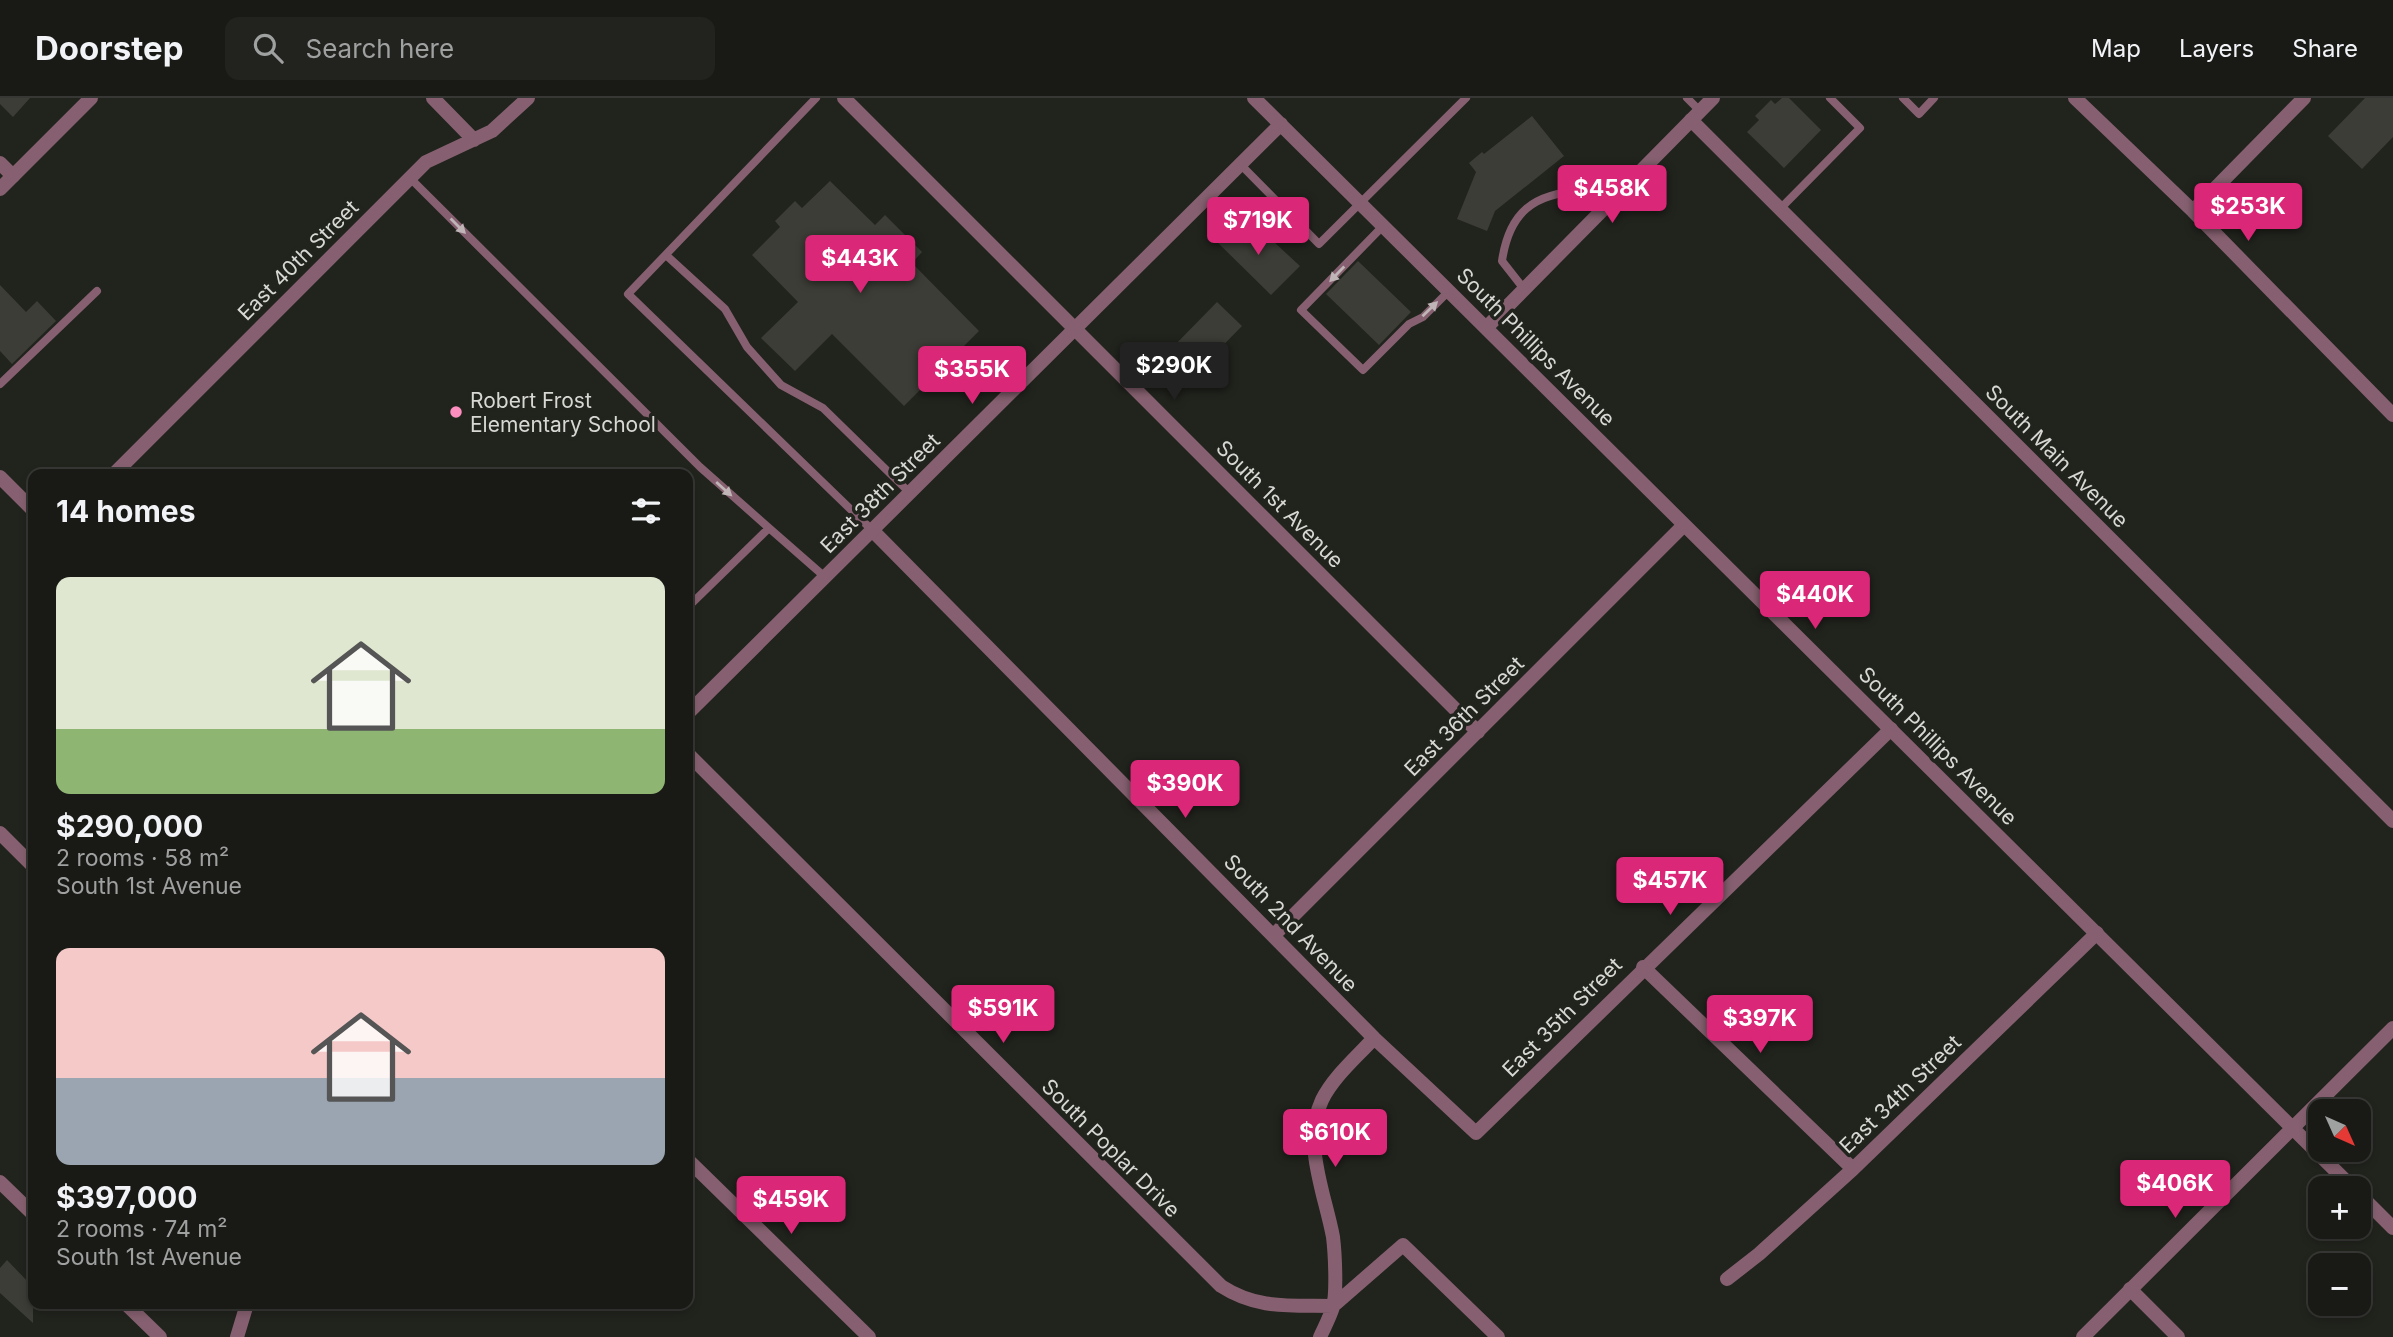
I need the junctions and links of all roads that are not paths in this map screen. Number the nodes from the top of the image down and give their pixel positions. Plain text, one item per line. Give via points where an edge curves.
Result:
1 (91, 98) edge
2 (433, 98) edge
3 (528, 98) edge
4 (816, 98) edge
5 (844, 98) edge
6 (1254, 98) edge
7 (1466, 98) edge
8 (1687, 98) edge
9 (1713, 98) edge
10 (1830, 98) edge
11 (1903, 98) edge
12 (1934, 98) edge
13 (2075, 98) edge
14 (2304, 98) edge
15 (1695, 116) junction
16 (1282, 124) junction
17 (474, 140) junction
18 (0, 163) edge
19 (1241, 165) junction
20 (13, 176) junction
21 (410, 178) junction
22 (0, 189) edge
23 (1361, 203) junction
24 (1780, 209) junction
25 (1602, 210) junction
26 (2193, 211) junction
27 (1384, 225) junction
28 (666, 255) junction
29 (1524, 289) junction
30 (1450, 290) junction
31 (97, 291) dead end
32 (1487, 327) junction
33 (1076, 329) junction
34 (0, 384) edge
35 (2392, 412) edge
36 (119, 469) edge
37 (0, 477) edge
38 (910, 493) junction
39 (28, 505) edge
40 (1683, 526) junction
41 (769, 528) junction
42 (872, 530) junction
43 (825, 577) junction
44 (693, 602) edge
45 (693, 708) edge
46 (1891, 729) junction
47 (1478, 732) junction
48 (693, 759) edge
49 (2393, 821) edge
50 (0, 833) edge
51 (28, 861) edge
52 (2097, 933) junction
53 (1274, 935) junction
54 (1643, 967) junction
55 (2393, 1028) edge
56 (1374, 1038) junction
57 (2292, 1128) junction
58 (1476, 1133) joint
59 (693, 1165) edge
60 (1853, 1169) junction
61 (2341, 1176) edge
62 (0, 1182) edge
63 (2371, 1206) edge
64 (28, 1209) edge
65 (2393, 1228) edge
66 (1727, 1279) dead end
67 (2130, 1289) junction
68 (1333, 1306) junction
69 (131, 1309) edge
70 (245, 1309) edge
71 (160, 1337) edge
72 (237, 1337) edge
73 (869, 1337) edge
74 (1320, 1337) edge
75 (1497, 1337) edge
76 (2083, 1337) edge
77 (2178, 1337) edge

1 - 20 street
2 - 17 street
3 - 17 street, East 40th Street via 499,125
4 - 28 lane
5 - 33 street, South 1st Avenue
6 - 16 street, South Phillips Avenue
7 - 23 lane
8 - 15 lane
9 - 15 street
10 - 24 lane via 1860,128
11 - 12 lane via 1919,114
13 - 26 street
14 - 26 street
15 - 24 street, South Main Avenue
15 - 25 street
16 - 19 street, East 38th Street
16 - 23 street, South Phillips Avenue
17 - 21 street, East 40th Street via 426,162
18 - 20 street
19 - 23 lane via 1320,244
19 - 33 street, East 38th Street
20 - 22 street
21 - 36 street, East 40th Street
21 -> 41 lane via 700,467
23 - 27 street, South Phillips Avenue
24 - 49 street, South Main Avenue
25 - 29 street
25 - 29 lane via 1582,191 1546,195 1530,205 1505,240 1502,261
26 - 35 street
27 - 30 street, South Phillips Avenue
27 -> 30 lane via 1301,310 1363,370
28 - 38 lane via 725,309 747,347 781,385 824,408
28 - 42 lane via 628,294
29 - 32 street
30 - 32 street, South Phillips Avenue
31 - 34 lane
32 - 40 street, South Phillips Avenue
33 - 38 street, East 38th Street
33 - 47 street, South 1st Avenue
37 - 39 street
38 - 42 street, East 38th Street
40 - 46 street, South Phillips Avenue
40 - 47 street, East 36th Street
41 - 43 lane
41 - 44 lane
42 - 43 street, East 38th Street
42 - 53 street, South 2nd Avenue
43 - 45 street, East 38th Street
46 - 52 street, South Phillips Avenue
46 - 54 street, East 35th Street
47 - 53 street, East 36th Street
48 - 68 street, South Poplar Drive via 1221,1286 1260,1304
50 - 51 street
52 - 57 street, South Phillips Avenue
52 - 60 street, East 34th Street
53 - 56 street, South 2nd Avenue
54 - 58 street, East 35th Street
54 - 60 street
55 - 57 street
56 - 58 street, South 2nd Avenue
56 - 68 street via 1332,1084 1317,1118 1318,1175 1333,1240
57 - 61 street, South Phillips Avenue
57 - 67 street
59 - 73 street
60 - 66 street, East 34th Street
62 - 64 street
63 - 65 street
67 - 76 street
67 - 77 street
68 - 74 street
68 - 75 street via 1402,1245
69 - 71 street
70 - 72 street

